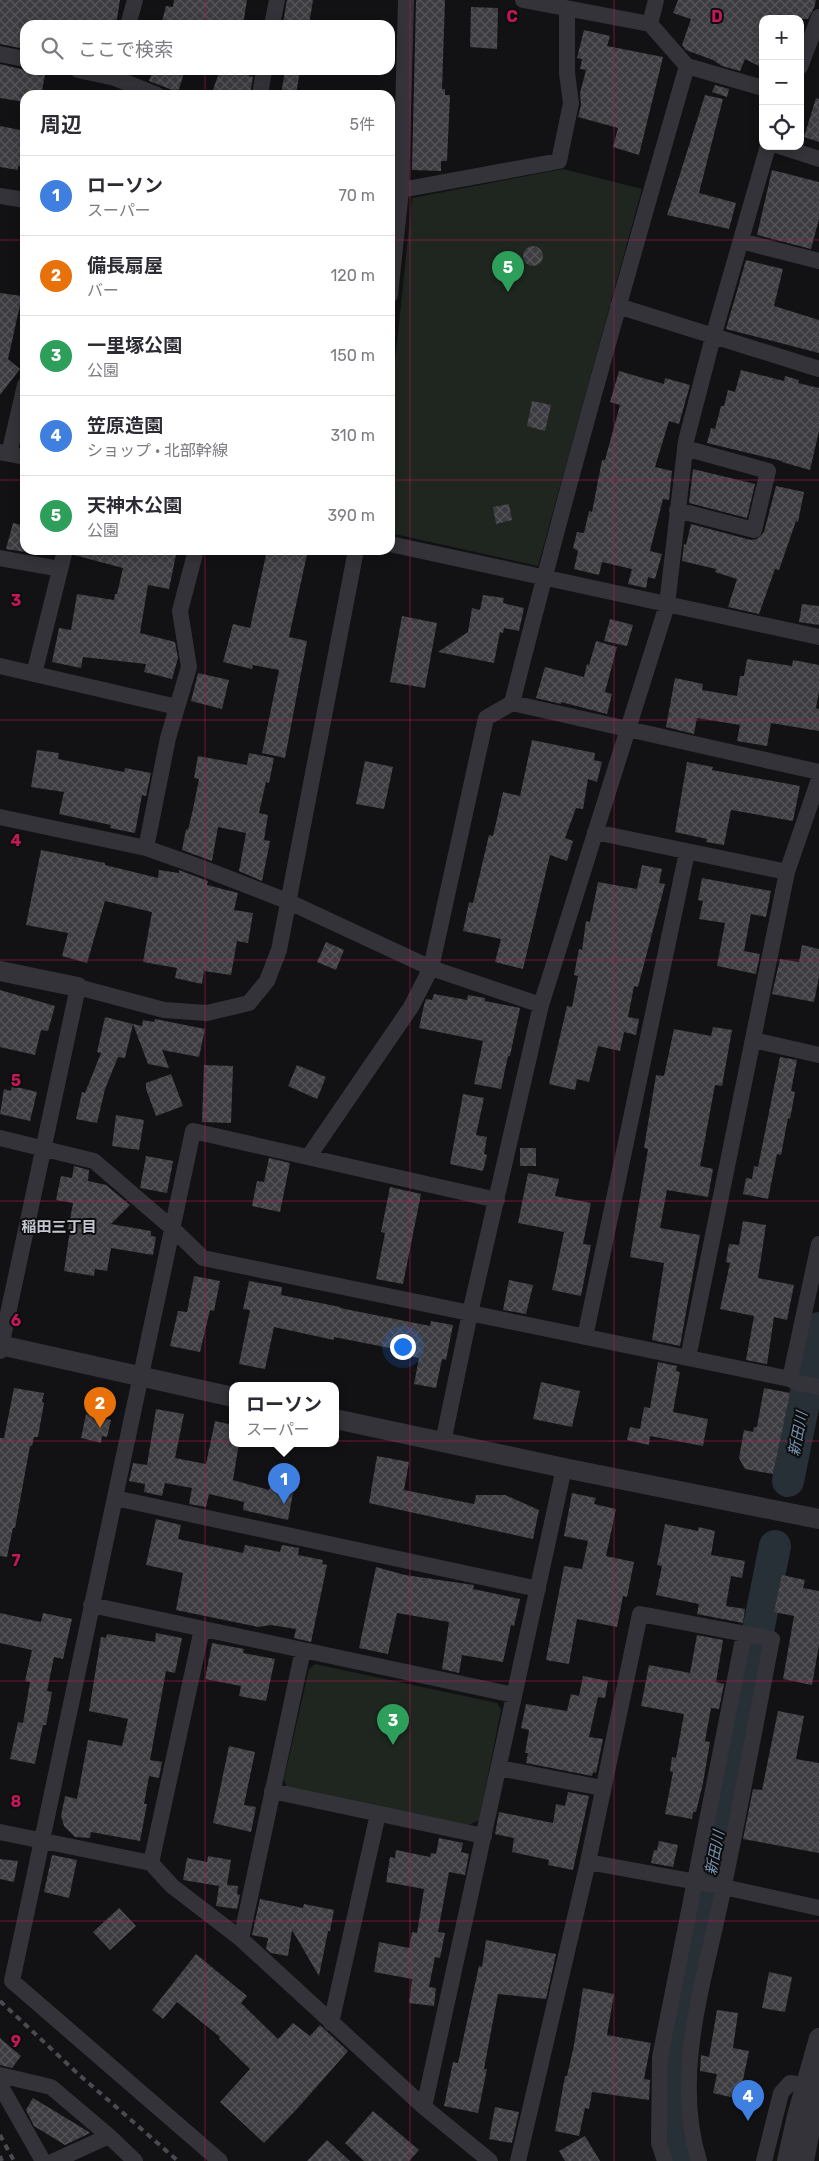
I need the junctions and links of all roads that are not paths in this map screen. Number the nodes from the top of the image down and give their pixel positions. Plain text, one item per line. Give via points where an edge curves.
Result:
1 (135, 0) edge
2 (277, 0) edge
3 (406, 0) edge
4 (523, 0) edge
5 (656, 0) edge
6 (566, 9) junction
7 (819, 17) edge
8 (129, 20) edge
9 (273, 20) edge
10 (650, 24) junction
11 (816, 36) edge
12 (0, 54) edge
13 (20, 58) edge
14 (804, 60) edge
15 (687, 66) junction
16 (118, 75) edge
17 (263, 75) edge
18 (759, 87) edge
19 (147, 90) edge
20 (261, 90) edge
21 (767, 150) edge
22 (791, 150) edge
23 (819, 159) edge
24 (401, 190) junction
25 (0, 196) edge
26 (20, 199) edge
27 (395, 237) edge
28 (741, 241) junction
29 (819, 261) edge
30 (618, 306) junction
31 (713, 337) junction
32 (819, 369) edge
33 (20, 402) edge
34 (685, 448) junction
35 (4, 453) edge
36 (20, 456) edge
37 (678, 510) junction
38 (395, 545) edge
39 (63, 555) edge
40 (195, 555) edge
41 (355, 555) edge
42 (0, 558) edge
43 (60, 569) junction
44 (544, 578) junction
45 (667, 605) junction
46 (819, 637) edge
47 (0, 666) edge
48 (34, 674) junction
49 (512, 703) junction
50 (176, 707) junction
51 (628, 728) junction
52 (819, 772) edge
53 (819, 780) edge
54 (0, 817) edge
55 (595, 832) junction
56 (146, 848) junction
57 (687, 852) junction
58 (787, 872) junction
59 (288, 901) junction
60 (432, 968) junction
61 (0, 971) edge
62 (78, 987) junction
63 (540, 1005) junction
64 (753, 1040) junction
65 (819, 1055) edge
66 (0, 1138) edge
67 (44, 1148) junction
68 (309, 1156) junction
69 (496, 1200) junction
70 (172, 1228) junction
71 (819, 1244) edge
72 (470, 1313) junction
73 (585, 1337) junction
74 (0, 1347) edge
75 (688, 1358) junction
76 (140, 1377) junction
77 (794, 1381) junction
78 (817, 1387) edge
79 (229, 1395) edge
80 (339, 1420) edge
81 (444, 1442) junction
82 (564, 1468) junction
83 (115, 1498) junction
84 (819, 1519) edge
85 (538, 1589) junction
86 (92, 1605) junction
87 (202, 1629) junction
88 (754, 1636) junction
89 (303, 1650) junction
90 (514, 1695) junction
91 (499, 1768) junction
92 (602, 1788) junction
93 (272, 1791) junction
94 (378, 1814) junction
95 (0, 1832) edge
96 (484, 1836) junction
97 (41, 1842) junction
98 (588, 1862) junction
99 (151, 1863) junction
100 (709, 1884) junction
101 (819, 1908) edge
102 (241, 1939) junction
103 (331, 2023) junction
104 (819, 2038) edge
105 (819, 2042) edge
106 (0, 2075) edge
107 (0, 2085) edge
108 (813, 2086) edge
109 (424, 2107) junction
110 (109, 2136) junction
111 (43, 2161) edge
112 (54, 2161) edge
113 (136, 2161) edge
114 (220, 2161) edge
115 (490, 2161) edge
116 (518, 2161) edge
117 (665, 2161) edge
118 (699, 2161) edge
119 (764, 2161) edge
120 (787, 2161) edge
121 (804, 2161) edge

1 - 8 street
2 - 9 street
3 - 24 street
4 - 6 street
5 - 10 street
6 - 10 street
6 - 24 street via 571,103 559,161
7 - 11 street
10 - 15 street
11 - 14 street
12 - 13 street
15 - 18 street
15 - 30 street
16 - 19 street
17 - 20 street
21 - 28 street
22 - 23 street
24 - 27 street
25 - 26 street
28 - 29 street
28 - 31 street
30 - 31 street
30 - 44 street
31 - 32 street
31 - 34 street
33 - 35 street
34 - 37 street
34 - 37 street via 768,471 754,530
35 - 36 street
37 - 45 street
38 - 44 street
39 - 43 street
40 - 50 street via 180,611 189,667
41 - 59 street
42 - 43 street
43 - 48 street
44 - 45 street
44 - 49 street
45 - 46 street
45 - 51 street
47 - 48 street
48 - 50 street
49 - 51 street
49 - 60 street via 486,718
50 - 56 street
51 - 52 street
51 - 55 street
53 - 58 street
54 - 56 street
55 - 57 street
55 - 63 street
56 - 59 street
57 - 58 street
57 - 73 street
58 - 64 street
59 - 60 street
59 - 62 street via 278,950 267,982 249,1003 208,1013 164,1010
60 - 63 street
60 - 68 street via 410,1007
61 - 62 street
62 - 67 street
63 - 69 street
64 - 65 street
64 - 75 street
66 - 67 street
67 - 70 street via 94,1161
67 - 74 street
68 - 69 street
68 - 70 street via 193,1131
69 - 72 street
70 - 72 street via 203,1258
70 - 76 street
71 - 77 street
72 - 73 street
72 - 81 street
73 - 75 street
74 - 76 street
75 - 77 street
76 - 79 street
76 - 83 street
77 - 78 street
80 - 81 street
81 - 82 street
82 - 84 street
82 - 85 street
83 - 85 street
83 - 86 street
85 - 90 street
86 - 87 street
86 - 97 street
87 - 89 street
87 - 99 street
88 - 92 street via 640,1614
88 - 100 street
88 - 100 street via 772,1639
89 - 90 street
89 - 93 street
90 - 91 street
91 - 92 street
91 - 96 street
92 - 98 street
93 - 94 street
93 - 102 street
94 - 96 street
94 - 103 street
95 - 97 street
96 - 109 street
97 - 99 street
97 - 114 street via 12,1981
98 - 100 street
98 - 116 street
99 - 102 street via 172,1886
100 - 101 street
100 - 117 street via 660,2057 659,2143
100 - 118 street via 699,2000 688,2074 693,2140
102 - 103 street
103 - 109 street
104 - 108 street
105 - 108 street
106 - 110 street via 51,2086
107 - 111 street
108 - 119 street via 790,2083 781,2093
108 - 120 street
108 - 121 street via 812,2120
109 - 115 street
110 - 112 street
110 - 113 street

